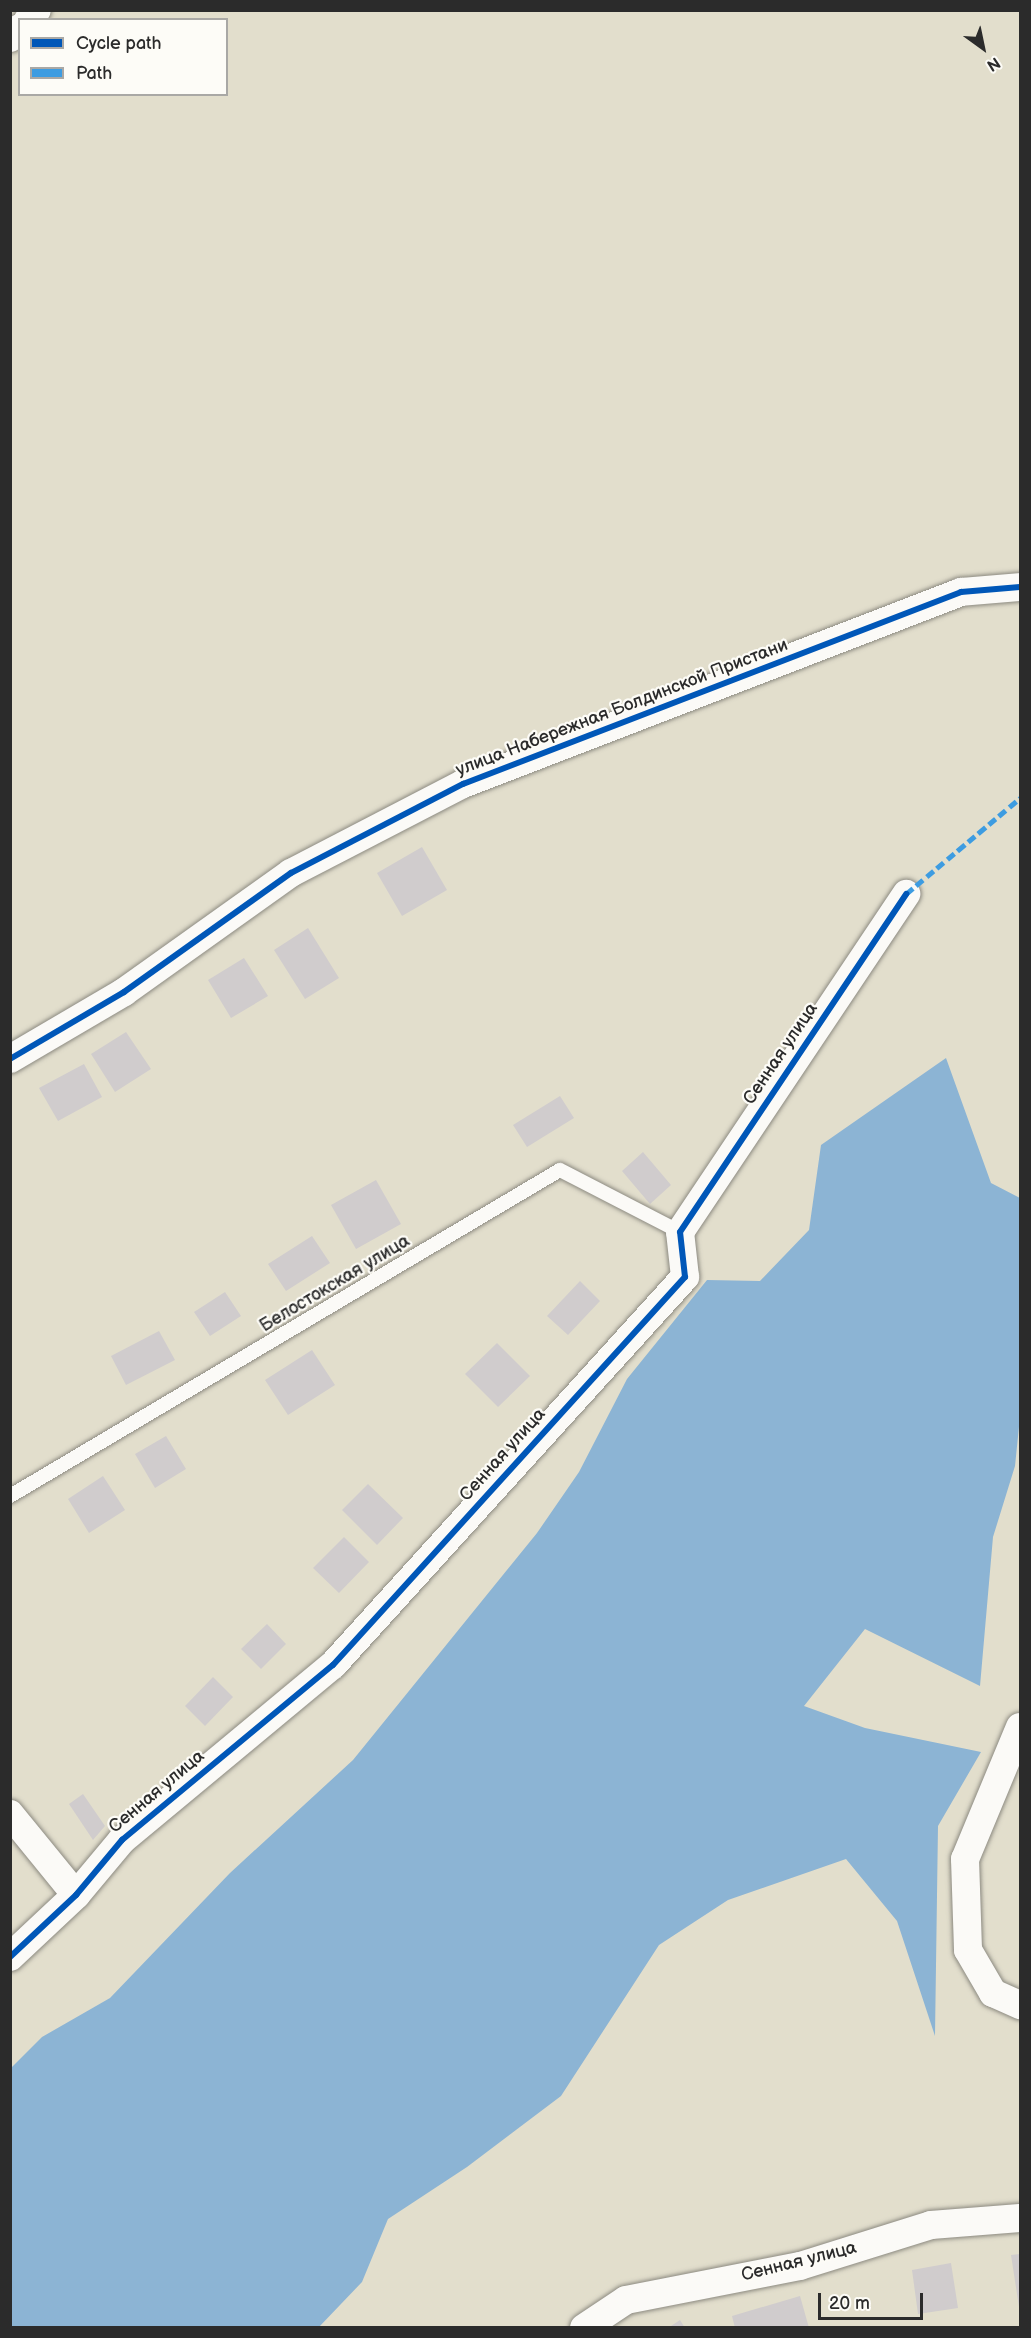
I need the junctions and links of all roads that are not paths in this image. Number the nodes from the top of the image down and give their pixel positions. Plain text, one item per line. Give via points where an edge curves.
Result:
1 (1020, 586) edge
2 (906, 894) dead end
3 (10, 1059) edge
4 (680, 1232) junction
5 (10, 1496) edge
6 (1020, 1728) edge
7 (10, 1814) edge
8 (76, 1895) junction
9 (10, 1957) edge
10 (1020, 2006) edge
11 (1020, 2218) edge
12 (585, 2328) edge

1 - 3 street, улица Набережная Болдинской Пристани via 961,592 463,784 291,873 124,992
2 - 4 street, Сенная улица
4 - 5 lane, Белостокская улица via 560,1170
4 - 8 street, Сенная улица via 685,1277 341,1656 122,1840
6 - 10 street via 965,1859 968,1950 993,1993
7 - 8 street
8 - 9 street, Сенная улица
11 - 12 street, Сенная улица via 931,2225 800,2266 626,2300

